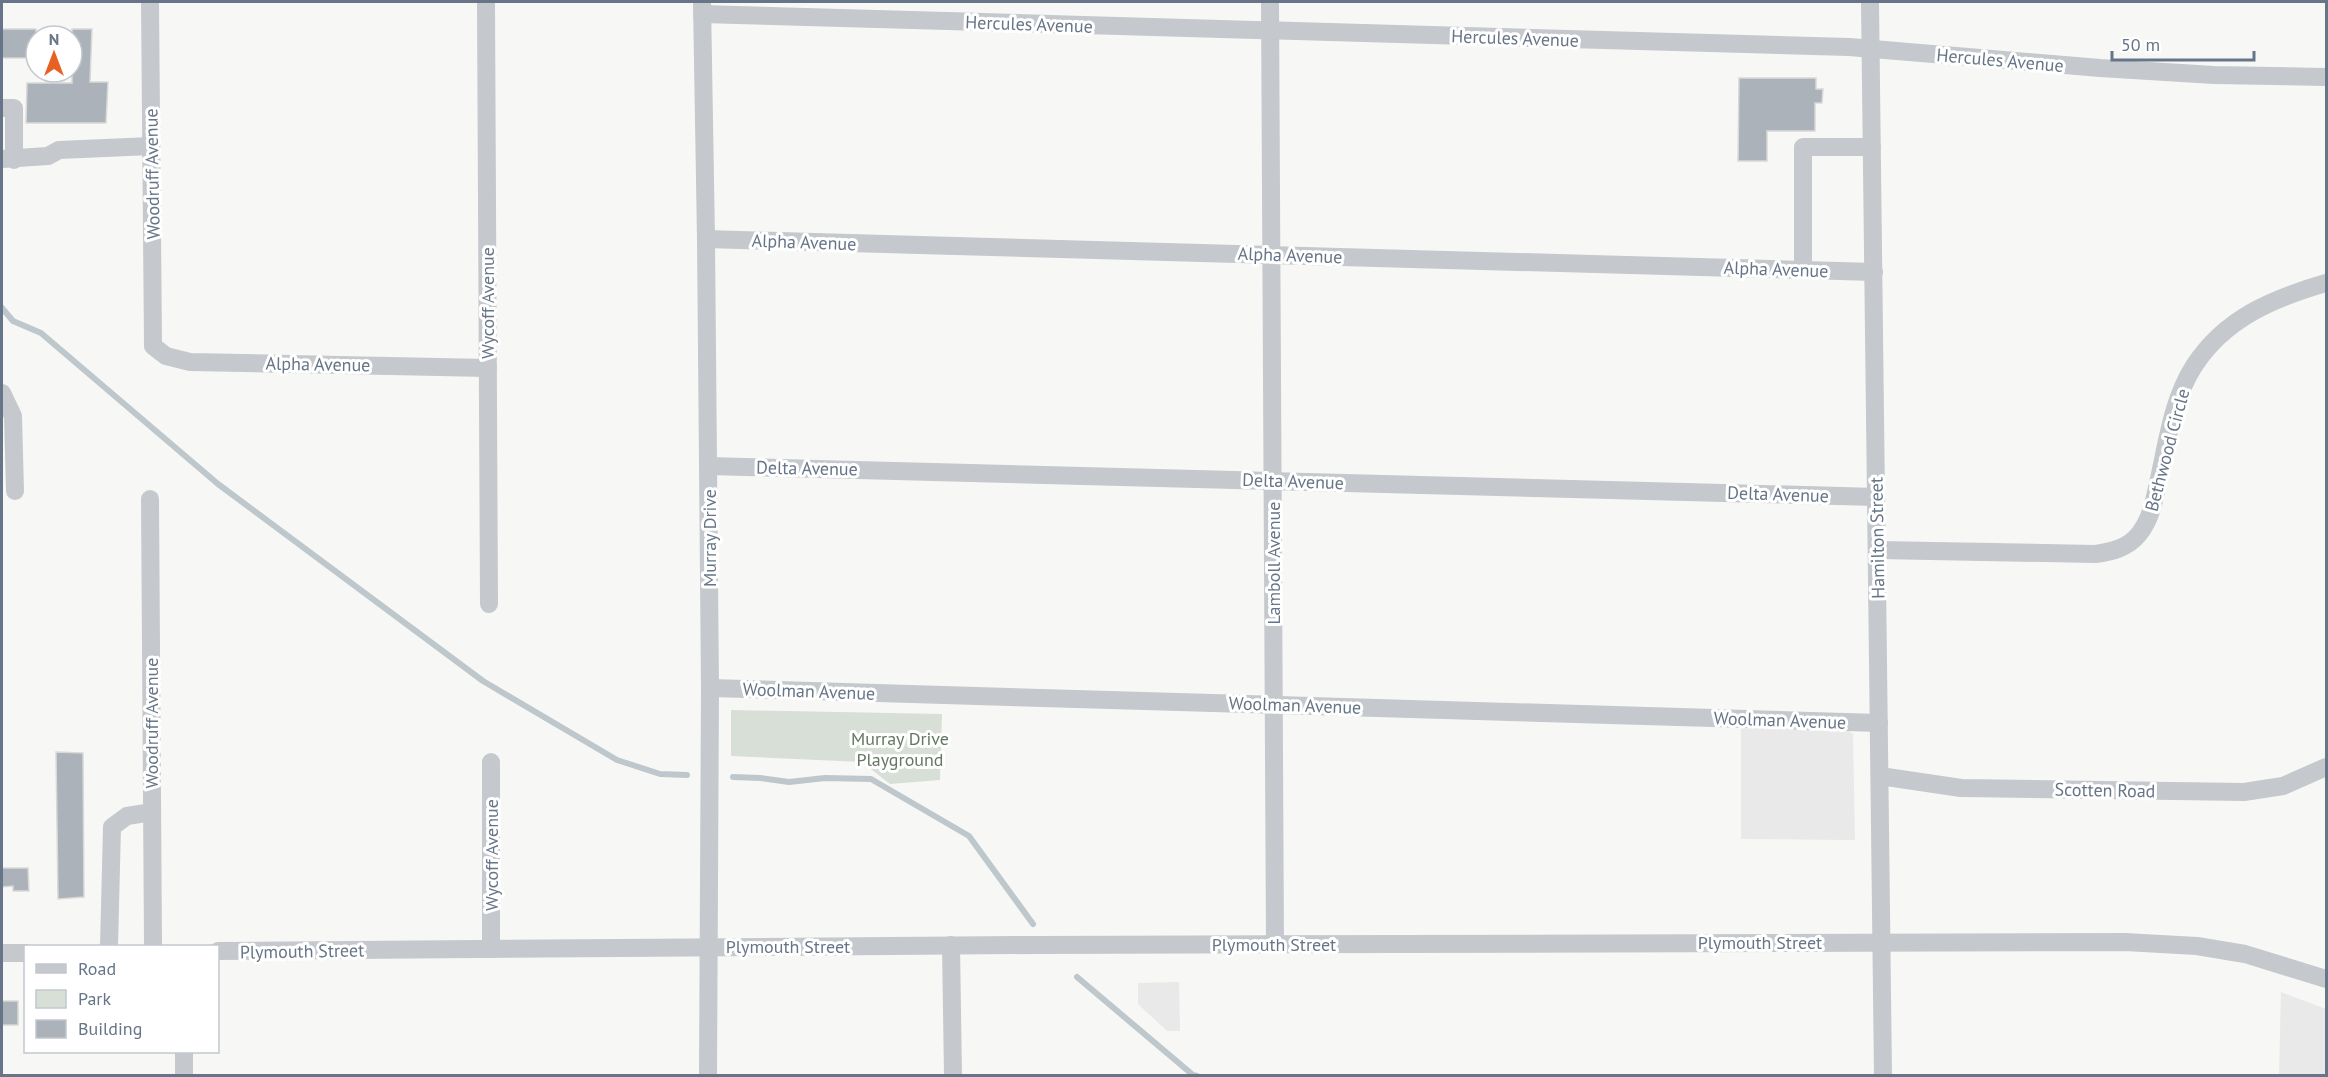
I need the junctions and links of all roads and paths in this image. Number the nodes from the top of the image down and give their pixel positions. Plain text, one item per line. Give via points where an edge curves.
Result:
1 (150, 2) edge
2 (486, 2) edge
3 (1269, 2) edge
4 (1870, 2) edge
5 (702, 8) edge
6 (1270, 31) junction
7 (1870, 49) junction
8 (2326, 77) edge
9 (2, 108) edge
10 (151, 146) junction
11 (1872, 147) junction
12 (8, 160) edge
13 (706, 239) junction
14 (1271, 255) junction
15 (1803, 269) junction
16 (1874, 272) junction
17 (2326, 283) edge
18 (153, 346) joint
19 (488, 368) junction
20 (2, 393) edge
21 (708, 466) junction
22 (1273, 480) junction
23 (15, 491) dead end
24 (1877, 497) junction
25 (150, 499) dead end
26 (1878, 550) junction
27 (489, 604) dead end
28 (710, 688) junction
29 (1273, 704) junction
30 (1879, 723) junction
31 (490, 762) dead end
32 (2326, 767) edge
33 (1880, 776) junction
34 (152, 812) junction
35 (1882, 942) junction
36 (1275, 944) junction
37 (109, 945) edge
38 (153, 945) edge
39 (951, 945) junction
40 (708, 947) junction
41 (491, 949) junction
42 (219, 951) edge
43 (2, 953) edge
44 (24, 953) edge
45 (2326, 979) edge
46 (183, 1053) edge
47 (184, 1076) edge
48 (708, 1076) edge
49 (953, 1076) edge
50 (1883, 1076) edge

1 - 10 street, Woodruff Avenue
2 - 19 street, Wycoff Avenue
3 - 6 street, Lamboll Avenue
4 - 7 street, Hamilton Street
5 - 6 street, Hercules Avenue
5 - 13 street, Murray Drive
6 - 7 street, Hercules Avenue
6 - 14 street, Lamboll Avenue
7 - 8 street, Hercules Avenue via 2214,75
7 - 11 street, Hamilton Street
9 - 12 street via 14,108
10 - 12 street via 59,150 48,156
10 - 18 street, Woodruff Avenue
11 - 15 street via 1803,147
11 - 16 street, Hamilton Street
13 - 14 street, Alpha Avenue
13 - 21 street, Murray Drive
14 - 15 street, Alpha Avenue
14 - 22 street, Lamboll Avenue
15 - 16 street, Alpha Avenue
16 - 24 street, Hamilton Street
17 - 26 street, Bethwood Circle via 2257,308 2232,324 2195,365 2180,392 2150,516 2138,535 2116,551 2095,554
18 - 19 street, Alpha Avenue via 166,357 190,362
19 - 27 street, Wycoff Avenue
20 - 23 street via 13,416
21 - 22 street, Delta Avenue
21 - 28 street, Murray Drive
22 - 24 street, Delta Avenue
22 - 29 street, Lamboll Avenue
24 - 26 street, Hamilton Street
25 - 34 street, Woodruff Avenue
26 - 30 street, Hamilton Street
28 - 29 street, Woolman Avenue
28 - 40 street, Murray Drive
29 - 30 street, Woolman Avenue
29 - 36 street, Lamboll Avenue
30 - 33 street, Hamilton Street
31 - 41 street, Wycoff Avenue
32 - 33 street, Scotten Road via 2283,786 2244,792 1961,788
33 - 35 street, Hamilton Street
34 - 37 street via 127,816 112,827
34 - 38 street, Woodruff Avenue
35 - 36 street, Plymouth Street
35 - 45 street, Plymouth Street via 2125,942 2197,946 2245,954
35 - 50 street, Hamilton Street
36 - 39 street, Plymouth Street
39 - 40 street, Plymouth Street
39 - 49 street
40 - 41 street, Plymouth Street
40 - 48 street, Murray Drive
41 - 42 street, Plymouth Street
43 - 44 street
46 - 47 street

